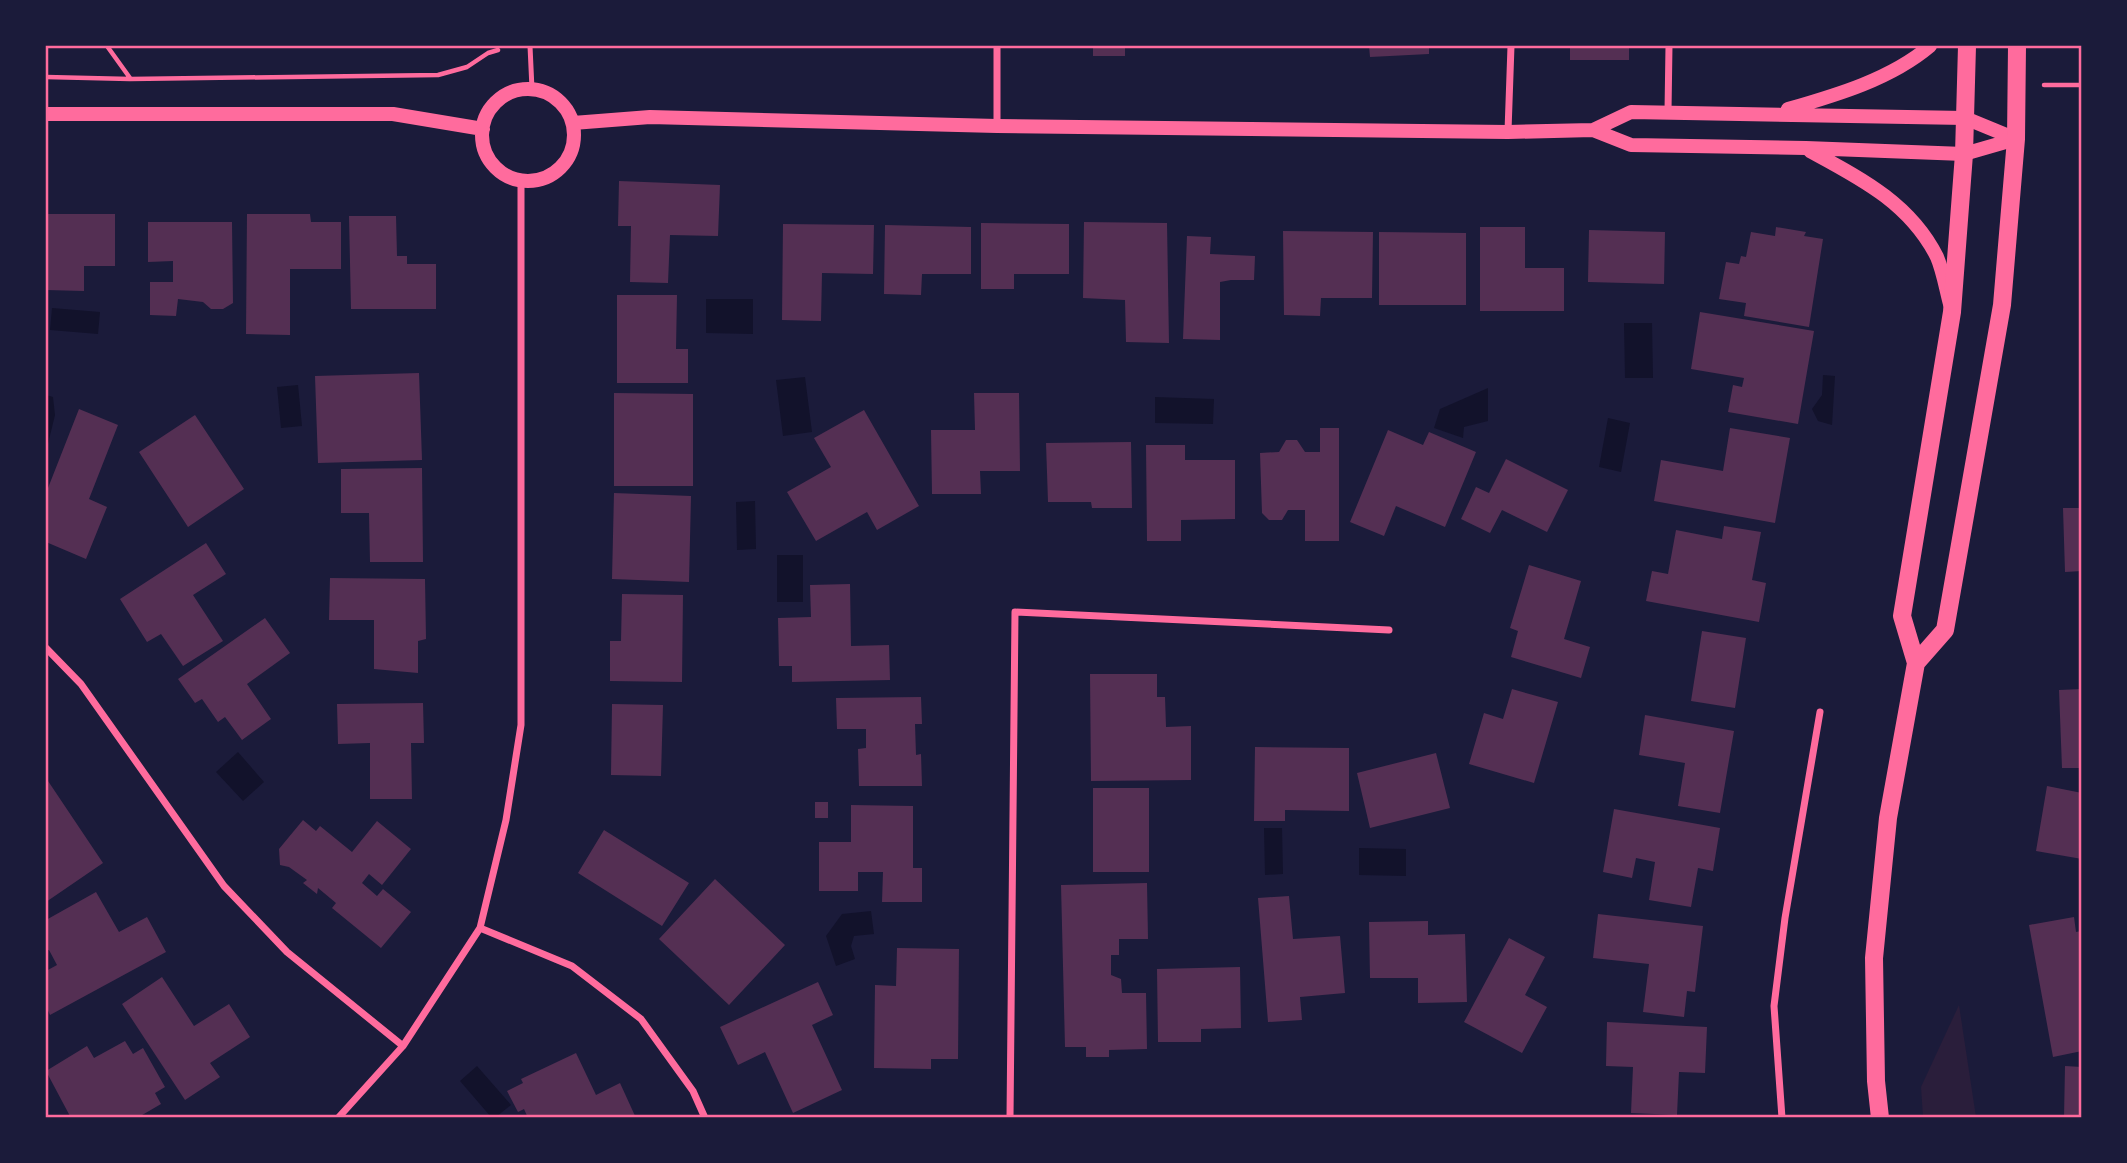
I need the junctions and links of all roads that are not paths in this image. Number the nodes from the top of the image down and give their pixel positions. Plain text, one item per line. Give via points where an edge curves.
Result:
1 (530, 46) edge
2 (997, 46) edge
3 (1511, 46) edge
4 (1669, 46) edge
5 (1930, 46) edge
6 (1967, 46) edge
7 (2017, 46) edge
8 (532, 89) junction
9 (1668, 111) junction
10 (1774, 113) junction
11 (46, 114) edge
12 (1965, 118) junction
13 (573, 122) junction
14 (997, 126) junction
15 (483, 129) junction
16 (1593, 130) junction
17 (1508, 132) junction
18 (2016, 139) junction
19 (1805, 148) junction
20 (1964, 154) junction
21 (521, 181) junction
22 (1952, 313) junction
23 (1389, 630) dead end
24 (46, 648) edge
25 (1916, 663) junction
26 (1820, 712) dead end
27 (480, 928) junction
28 (403, 1046) junction
29 (338, 1118) edge
30 (705, 1118) edge
31 (1010, 1118) edge
32 (1782, 1118) edge
33 (1880, 1118) edge

1 - 8 lane
2 - 14 street
3 - 17 street
4 - 9 street
5 - 10 main road via 1871,80
6 - 12 main road
7 - 18 main road
8 - 13 main road via 555,98
8 - 15 main road via 512,91 499,99 489,110
9 - 10 main road
9 - 16 main road via 1631,111
10 - 12 main road
11 - 15 main road via 393,114
12 - 18 main road
12 - 20 main road
13 - 14 main road via 650,117
13 - 21 main road via 575,138 563,166 551,176
14 - 17 main road
15 - 21 main road via 486,154 495,167
16 - 17 main road
16 - 19 main road via 1630,145
18 - 20 main road
18 - 25 main road via 2002,305 1945,630
19 - 20 main road
19 - 22 main road via 1869,183 1913,221 1937,258
20 - 22 main road
21 - 27 street via 521,725 506,820
22 - 25 main road via 1902,616
23 - 31 street via 1015,612
24 - 28 street via 81,684 224,886 287,952
25 - 33 main road via 1888,818 1874,958
26 - 32 street via 1773,1006
27 - 28 street
27 - 30 street via 572,966 641,1018 693,1091
28 - 29 street

